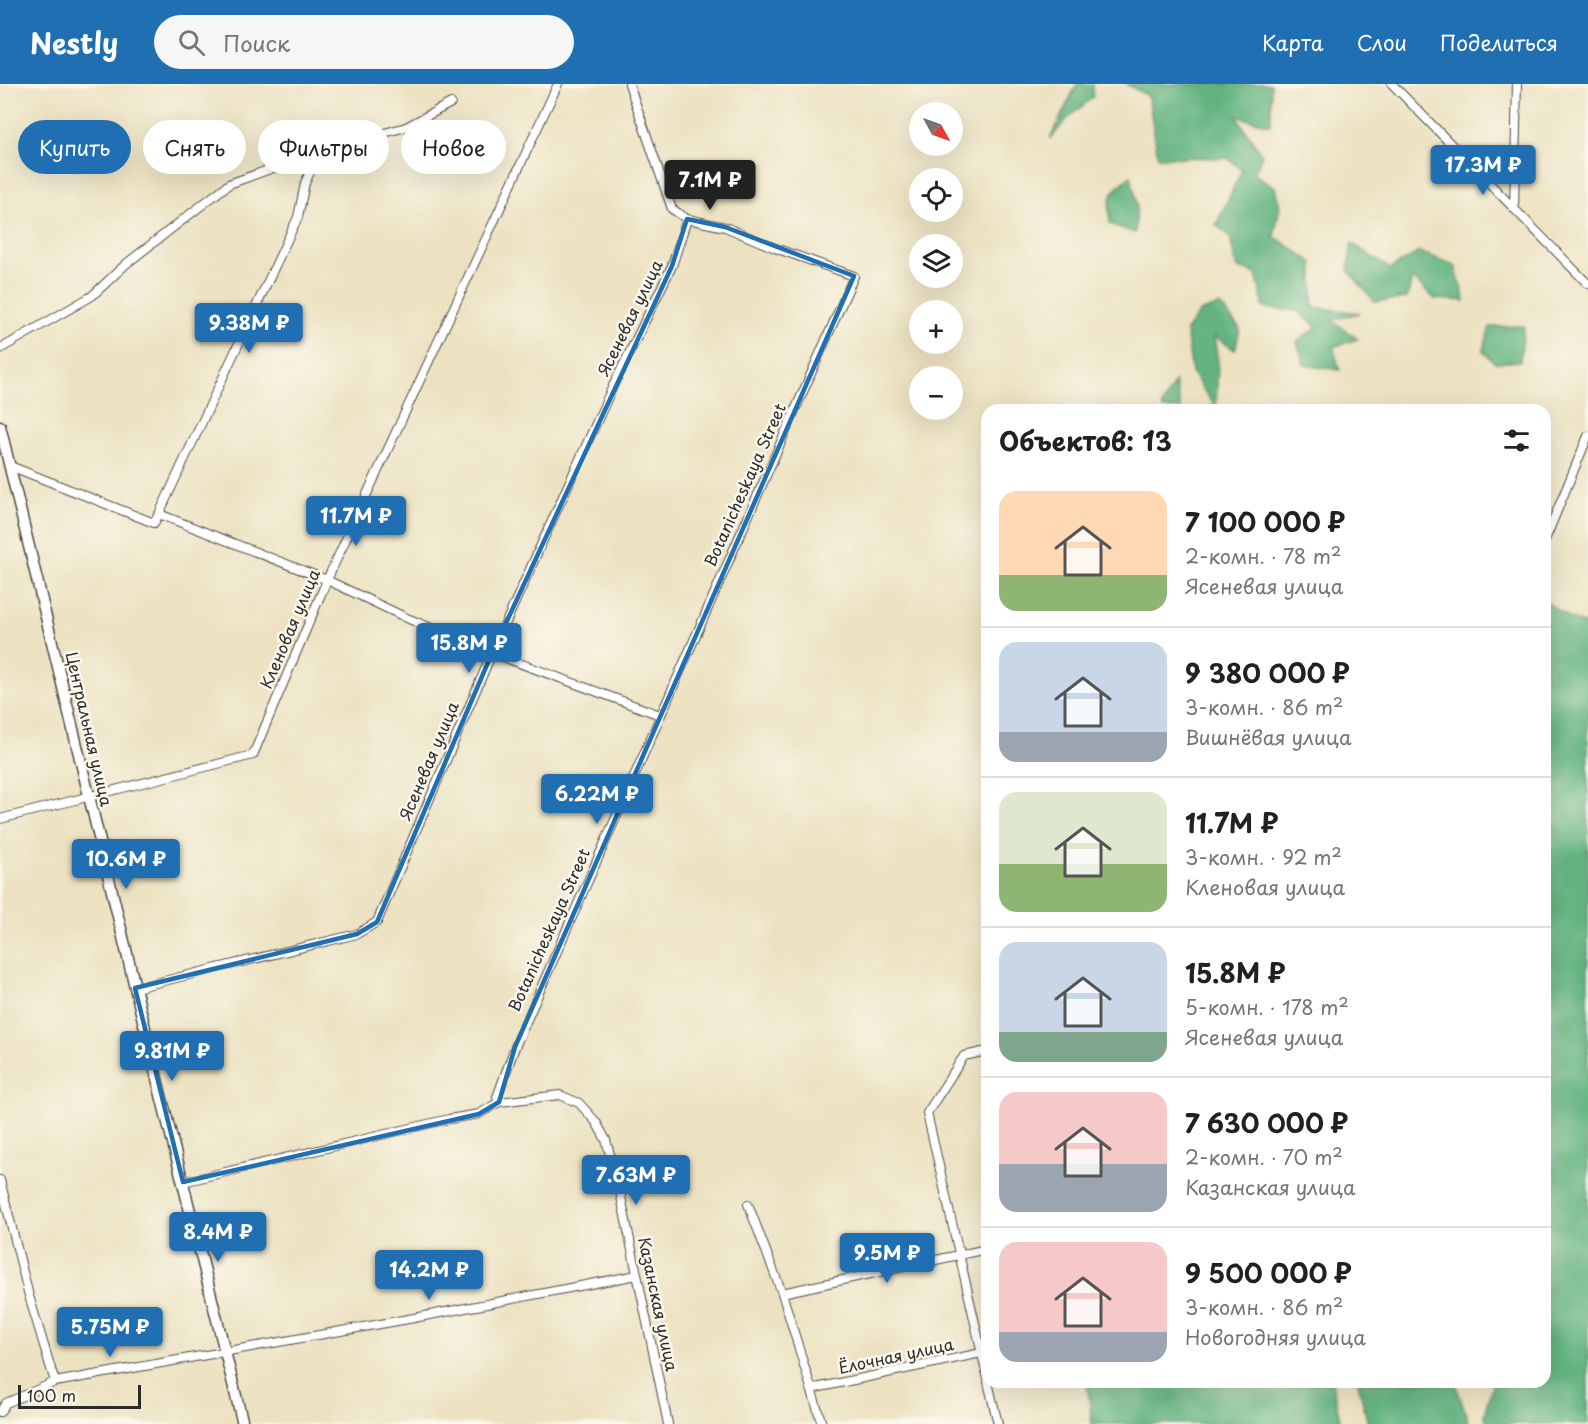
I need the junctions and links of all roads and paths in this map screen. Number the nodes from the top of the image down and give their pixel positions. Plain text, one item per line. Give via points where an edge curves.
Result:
1 (558, 84) edge
2 (629, 84) edge
3 (1392, 84) edge
4 (1403, 84) edge
5 (1517, 84) edge
6 (1403, 95) junction
7 (451, 103) dead end
8 (389, 132) edge
9 (258, 174) edge
10 (309, 174) edge
11 (1514, 208) junction
12 (687, 219) junction
13 (1588, 284) edge
14 (0, 349) edge
15 (0, 426) edge
16 (1588, 436) edge
17 (10, 466) junction
18 (159, 514) junction
19 (1551, 525) edge
20 (327, 580) junction
21 (492, 653) junction
22 (660, 715) junction
23 (89, 798) junction
24 (0, 819) edge
25 (135, 988) junction
26 (981, 1052) edge
27 (499, 1102) junction
28 (0, 1180) edge
29 (183, 1182) junction
30 (748, 1204) dead end
31 (981, 1251) edge
32 (960, 1256) junction
33 (637, 1275) junction
34 (782, 1293) junction
35 (981, 1341) edge
36 (225, 1351) junction
37 (981, 1354) edge
38 (55, 1382) junction
39 (989, 1388) edge
40 (811, 1389) junction
41 (0, 1412) edge
42 (243, 1424) edge
43 (668, 1424) edge
44 (822, 1424) edge
45 (998, 1424) edge

1 - 20 street, Кленовая улица
2 - 12 street via 672,209
3 - 6 street
4 - 6 street
5 - 11 street
6 - 11 street
7 - 8 street
9 - 14 street via 230,184 126,264 92,296
10 - 18 street via 298,217
11 - 13 street
12 - 21 street, Ясеневая улица via 672,266
12 - 22 street, Botanicheskaya Street via 725,227 855,276
15 - 17 street, Центральная улица
16 - 19 street
17 - 18 street via 154,523
17 - 23 street, Центральная улица
18 - 20 street
20 - 21 street
20 - 23 street, Кленовая улица via 253,755
21 - 22 street
21 - 25 street, Ясеневая улица via 377,922 357,934
22 - 27 street, Botanicheskaya Street via 515,1047 497,1097
23 - 24 street, Кленовая улица
23 - 25 street, Центральная улица
25 - 29 street, Центральная улица
26 - 32 street via 964,1056 927,1113
27 - 29 street via 479,1114
27 - 33 street, Казанская улица via 560,1095 579,1102 596,1122 610,1151
28 - 38 street
29 - 36 street, Центральная улица
30 - 34 street
31 - 32 street
32 - 34 street
32 - 35 street
33 - 36 street
33 - 43 street, Казанская улица
34 - 40 street
36 - 38 street
36 - 42 street, Центральная улица
37 - 40 street, Ёлочная улица
38 - 41 street via 6,1403
39 - 45 street
40 - 44 street

